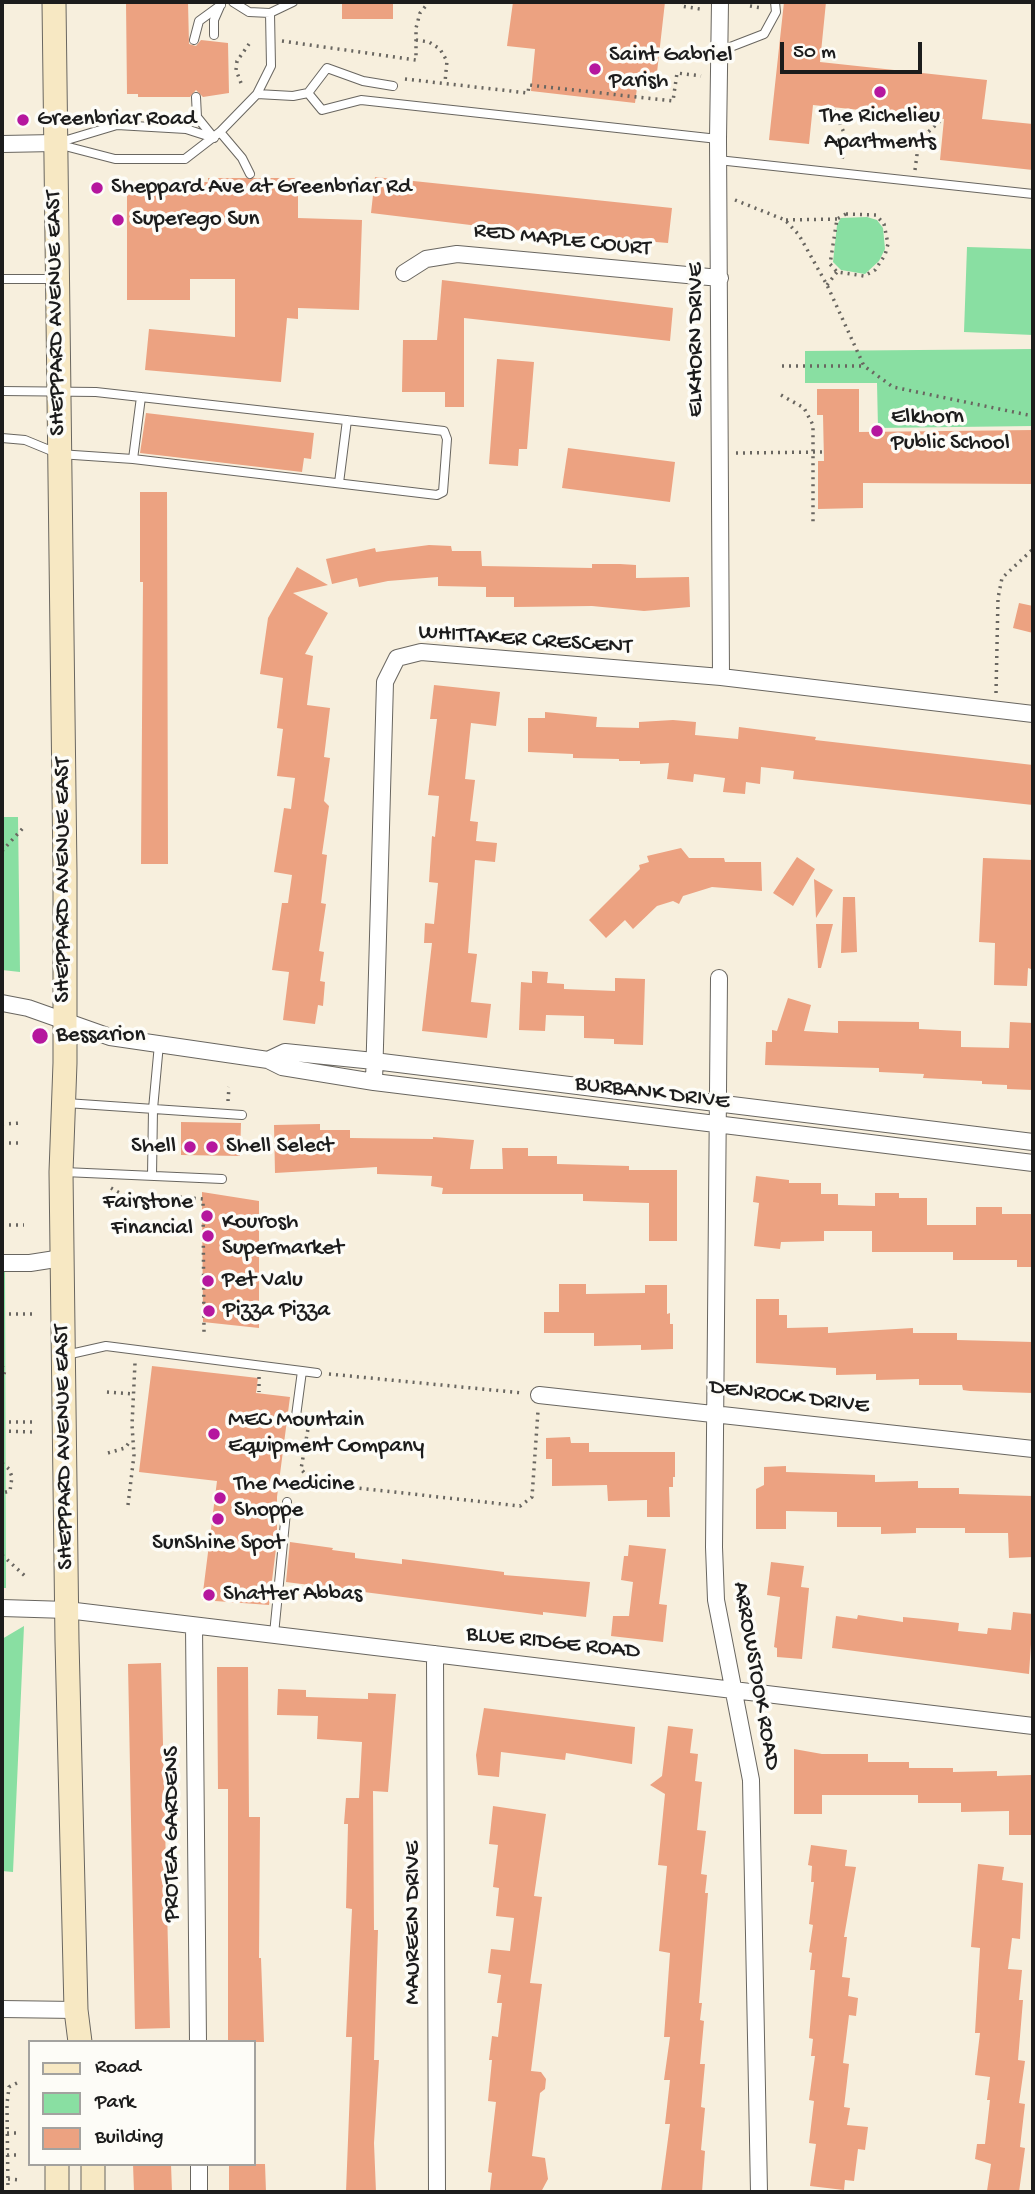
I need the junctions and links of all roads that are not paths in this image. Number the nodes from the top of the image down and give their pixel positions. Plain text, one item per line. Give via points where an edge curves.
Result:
1 (54, 2) edge
2 (233, 2) edge
3 (293, 2) edge
4 (720, 2) edge
5 (775, 2) edge
6 (221, 3) edge
7 (270, 13) junction
8 (214, 35) dead end
9 (194, 40) dead end
10 (720, 51) junction
11 (394, 86) dead end
12 (308, 93) junction
13 (257, 94) junction
14 (196, 97) dead end
15 (217, 135) junction
16 (718, 139) junction
17 (55, 143) junction
18 (2, 144) edge
19 (718, 160) junction
20 (250, 174) dead end
21 (1033, 194) edge
22 (404, 273) dead end
23 (720, 278) junction
24 (2, 279) edge
25 (57, 279) junction
26 (2, 391) edge
27 (58, 391) junction
28 (141, 397) junction
29 (347, 420) junction
30 (2, 438) edge
31 (59, 454) junction
32 (133, 459) junction
33 (340, 483) junction
34 (721, 677) junction
35 (1033, 714) edge
36 (719, 978) dead end
37 (2, 1003) edge
38 (66, 1023) junction
39 (159, 1044) junction
40 (268, 1060) junction
41 (374, 1061) junction
42 (374, 1082) junction
43 (63, 1103) junction
44 (719, 1103) junction
45 (153, 1109) junction
46 (242, 1115) dead end
47 (719, 1125) junction
48 (1033, 1142) edge
49 (1033, 1163) edge
50 (61, 1172) junction
51 (152, 1176) junction
52 (222, 1178) dead end
53 (62, 1258) junction
54 (2, 1263) edge
55 (63, 1356) junction
56 (302, 1371) junction
57 (317, 1373) road end
58 (539, 1395) road end
59 (715, 1413) junction
60 (296, 1416) dead end
61 (1033, 1449) edge
62 (287, 1502) dead end
63 (2, 1608) edge
64 (67, 1610) junction
65 (194, 1626) junction
66 (274, 1634) junction
67 (435, 1654) junction
68 (733, 1690) junction
69 (1033, 1726) edge
70 (2, 2009) edge
71 (76, 2010) junction
72 (71, 2040) edge
73 (80, 2040) edge
74 (198, 2040) edge
75 (57, 2166) edge
76 (93, 2166) edge
77 (199, 2166) edge
78 (57, 2192) edge
79 (93, 2192) edge
80 (199, 2192) edge
81 (437, 2192) edge
82 (759, 2192) edge

1 - 17 main road, SHEPPARD AVENUE EAST
2 - 7 lane via 249,12
3 - 7 lane
4 - 10 street, ELKHORN DRIVE
5 - 10 lane via 776,12 764,34
6 - 8 lane
6 - 9 lane via 199,21
7 - 13 lane via 271,66
10 - 16 street, ELKHORN DRIVE
11 - 12 lane via 327,68
12 - 13 lane
12 - 16 lane via 322,110 361,100
13 - 15 lane
14 - 15 lane via 197,117
15 - 17 lane via 117,125
15 - 17 lane via 185,159 115,159
15 - 20 lane via 242,158
16 - 19 street, ELKHORN DRIVE
17 - 18 street
17 - 25 main road, SHEPPARD AVENUE EAST
19 - 21 lane
19 - 23 street, ELKHORN DRIVE
22 - 23 street, RED MAPLE COURT via 426,259 457,254
23 - 34 street, ELKHORN DRIVE
24 - 25 lane
25 - 27 main road, SHEPPARD AVENUE EAST
26 - 27 lane
27 - 28 lane
27 - 31 main road, SHEPPARD AVENUE EAST
28 - 29 lane
28 - 32 lane
29 - 33 lane
29 - 33 lane via 444,431 443,492 437,495
30 - 31 lane via 25,440
31 - 32 lane
31 - 38 main road, SHEPPARD AVENUE EAST
32 - 33 lane
34 - 35 street, WHITTAKER CRESCENT
34 - 41 street, WHITTAKER CRESCENT via 421,652 397,658 385,682
36 - 44 street, ARROWSTOOK ROAD
37 - 38 street, BURBANK DRIVE
38 - 39 street, BURBANK DRIVE via 110,1037
38 - 43 main road, SHEPPARD AVENUE EAST
39 - 40 street, BURBANK DRIVE
39 - 45 lane
40 - 41 street, BURBANK DRIVE via 285,1052
40 - 42 street, BURBANK DRIVE via 282,1067
41 - 42 street, WHITTAKER CRESCENT
41 - 44 street, BURBANK DRIVE
42 - 47 street, BURBANK DRIVE
43 - 45 lane
43 - 50 main road, SHEPPARD AVENUE EAST
44 - 47 street, ARROWSTOOK ROAD
44 - 48 street, BURBANK DRIVE
45 - 46 lane
45 - 51 lane
47 - 49 street, BURBANK DRIVE
47 - 59 street, ARROWSTOOK ROAD
50 - 51 lane
50 - 53 main road, SHEPPARD AVENUE EAST
51 - 52 lane
53 - 54 street
53 - 55 main road, SHEPPARD AVENUE EAST
55 - 56 lane via 106,1346
55 - 64 main road, SHEPPARD AVENUE EAST
56 - 57 lane
56 - 60 lane
58 - 59 street, DENROCK DRIVE
59 - 61 street, DENROCK DRIVE
59 - 68 street, ARROWSTOOK ROAD via 716,1600
62 - 66 lane
63 - 64 street, BLUE RIDGE ROAD
64 - 65 street, BLUE RIDGE ROAD
64 - 71 main road, SHEPPARD AVENUE EAST
65 - 66 street, BLUE RIDGE ROAD
65 - 74 street, PROTEA GARDENS
66 - 67 street, BLUE RIDGE ROAD
67 - 68 street, BLUE RIDGE ROAD
67 - 81 street, MAUREEN DRIVE
68 - 69 street, BLUE RIDGE ROAD
68 - 82 street, ARROWSTOOK ROAD via 751,1780
70 - 71 street
71 - 72 main road, SHEPPARD AVENUE EAST
71 - 73 main road, SHEPPARD AVENUE EAST
75 - 78 main road
76 - 79 main road
77 - 80 street

